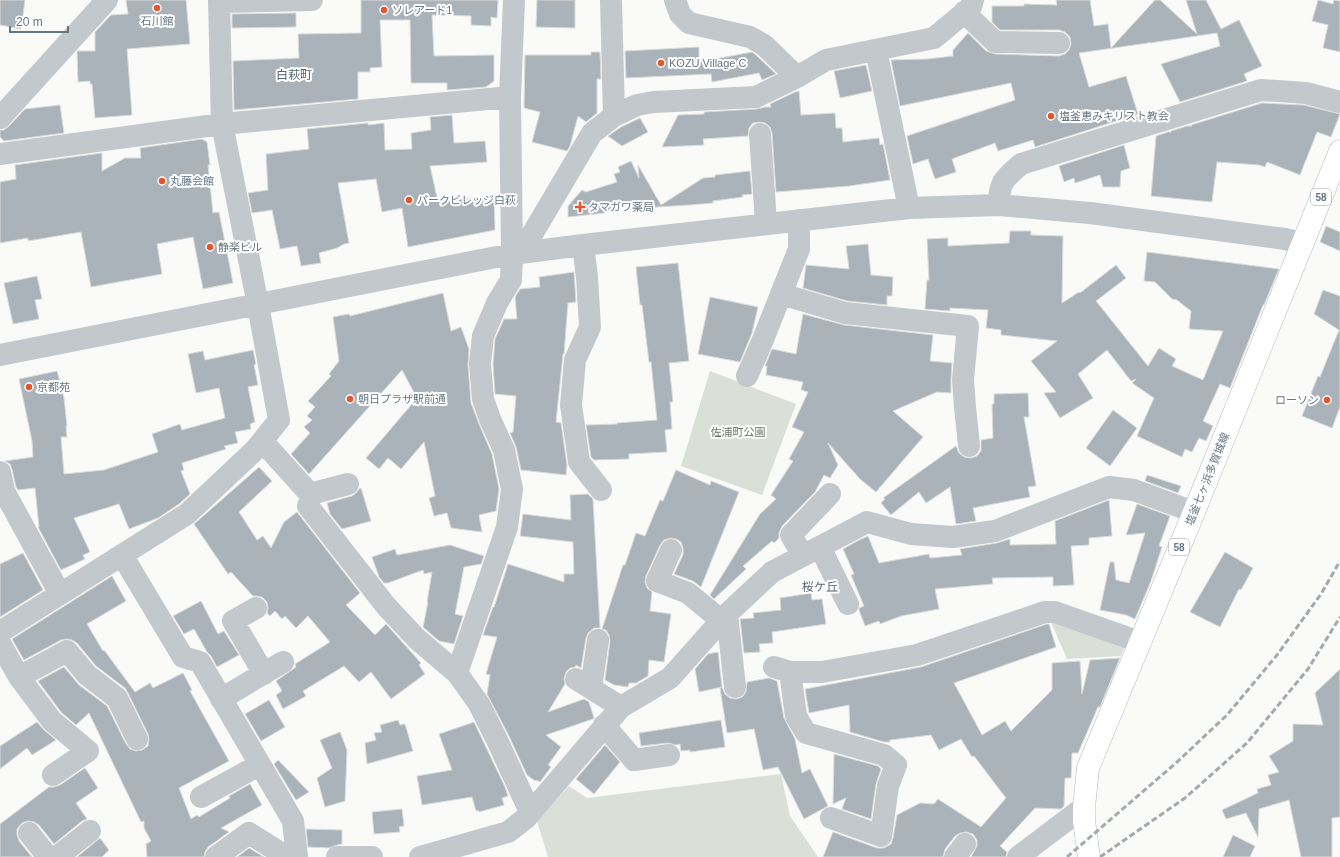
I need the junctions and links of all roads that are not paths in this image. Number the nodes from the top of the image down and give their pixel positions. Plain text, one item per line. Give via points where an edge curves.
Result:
1 (108, 0) edge
2 (312, 0) edge
3 (514, 0) edge
4 (611, 0) edge
5 (675, 0) edge
6 (219, 1) edge
7 (969, 6) edge
8 (1059, 43) dead end
9 (876, 50) junction
10 (797, 76) junction
11 (510, 97) junction
12 (1340, 102) edge
13 (614, 116) junction
14 (0, 118) edge
15 (222, 124) junction
16 (760, 134) dead end
17 (1340, 151) edge
18 (0, 154) edge
19 (999, 205) junction
20 (909, 208) junction
21 (798, 220) junction
22 (766, 223) junction
23 (1302, 243) junction
24 (583, 245) junction
25 (516, 253) junction
26 (781, 294) junction
27 (258, 305) junction
28 (0, 355) edge
29 (746, 376) dead end
30 (263, 442) junction
31 (969, 446) dead end
32 (348, 484) dead end
33 (1, 485) edge
34 (601, 490) dead end
35 (830, 494) dead end
36 (308, 506) dead end
37 (1194, 512) junction
38 (671, 550) dead end
39 (811, 551) junction
40 (122, 555) junction
41 (60, 594) junction
42 (848, 604) dead end
43 (256, 608) dead end
44 (724, 618) junction
45 (0, 632) edge
46 (598, 640) dead end
47 (1140, 642) junction
48 (0, 643) edge
49 (283, 662) dead end
50 (456, 673) junction
51 (264, 674) junction
52 (19, 676) junction
53 (735, 687) dead end
54 (220, 699) junction
55 (621, 707) junction
56 (604, 725) junction
57 (137, 739) dead end
58 (669, 755) dead end
59 (259, 766) junction
60 (53, 775) dead end
61 (201, 797) dead end
62 (1084, 806) junction
63 (530, 812) junction
64 (831, 818) dead end
65 (90, 831) dead end
66 (29, 833) dead end
67 (48, 857) edge
68 (57, 857) edge
69 (216, 857) edge
70 (287, 857) edge
71 (297, 857) edge
72 (337, 857) edge
73 (372, 857) edge
74 (420, 857) edge
75 (1018, 857) edge
76 (1089, 857) edge

1 - 14 street
2 - 6 street
3 - 11 street
4 - 13 street
5 - 10 street via 680,14 689,23 750,37 764,45
6 - 15 street
7 - 8 street via 995,42
7 - 9 street via 934,38
9 - 10 street via 826,60
9 - 20 street
10 - 13 street via 756,97 654,102 637,105
11 - 15 street
11 - 25 street
12 - 19 street via 1306,93 1261,90 1021,164 1006,177 999,190
13 - 25 street via 592,133
15 - 18 street
15 - 27 street
16 - 22 street
17 - 23 main road, 塩釜七ヶ浜多賀城線 / 58
19 - 20 street
19 - 23 street via 1090,213
20 - 21 street
21 - 22 street
21 - 26 street via 799,249
22 - 24 street
23 - 37 main road, 塩釜七ヶ浜多賀城線 / 58
24 - 25 street
24 - 34 street via 590,327 575,360 571,405 579,462
25 - 27 street
25 - 50 street via 511,280 497,303 483,336 480,364 482,399 504,450 512,489 507,527
26 - 29 street
26 - 31 street via 845,313 968,326 963,380
27 - 28 street
27 - 30 street via 279,420
30 - 32 street via 310,494
30 - 40 street via 187,514
33 - 41 street
35 - 39 street via 791,536
36 - 50 street via 386,606 417,639
37 - 39 street via 1134,490 1109,487 995,531 953,537 911,534 867,522
37 - 47 main road, 塩釜七ヶ浜多賀城線 / 58
38 - 44 street via 657,581 688,593
39 - 42 street
39 - 44 street via 772,572
40 - 41 street
40 - 54 street via 183,657 200,662
41 - 45 street
43 - 51 street via 233,621
44 - 53 street
44 - 55 street via 670,678
46 - 55 street via 583,684
47 - 62 main road, 塩釜七ヶ浜多賀城線 / 58 via 1088,768
47 - 64 street via 1055,612 1045,612 917,654 822,672 782,670 796,716 806,733 884,755 896,764 888,786 881,836
48 - 52 street
49 - 51 street
50 - 63 street via 479,704
51 - 54 street
52 - 57 street via 67,651 87,675 117,698
52 - 60 street via 52,720 88,751
54 - 59 street
55 - 56 street
56 - 58 street via 634,760
56 - 63 street
59 - 61 street
59 - 71 street via 293,821
62 - 75 street
62 - 76 main road, 塩釜七ヶ浜多賀城線 / 58
63 - 74 street via 508,832
65 - 68 street
66 - 67 street
69 - 70 street via 249,833
72 - 73 street

